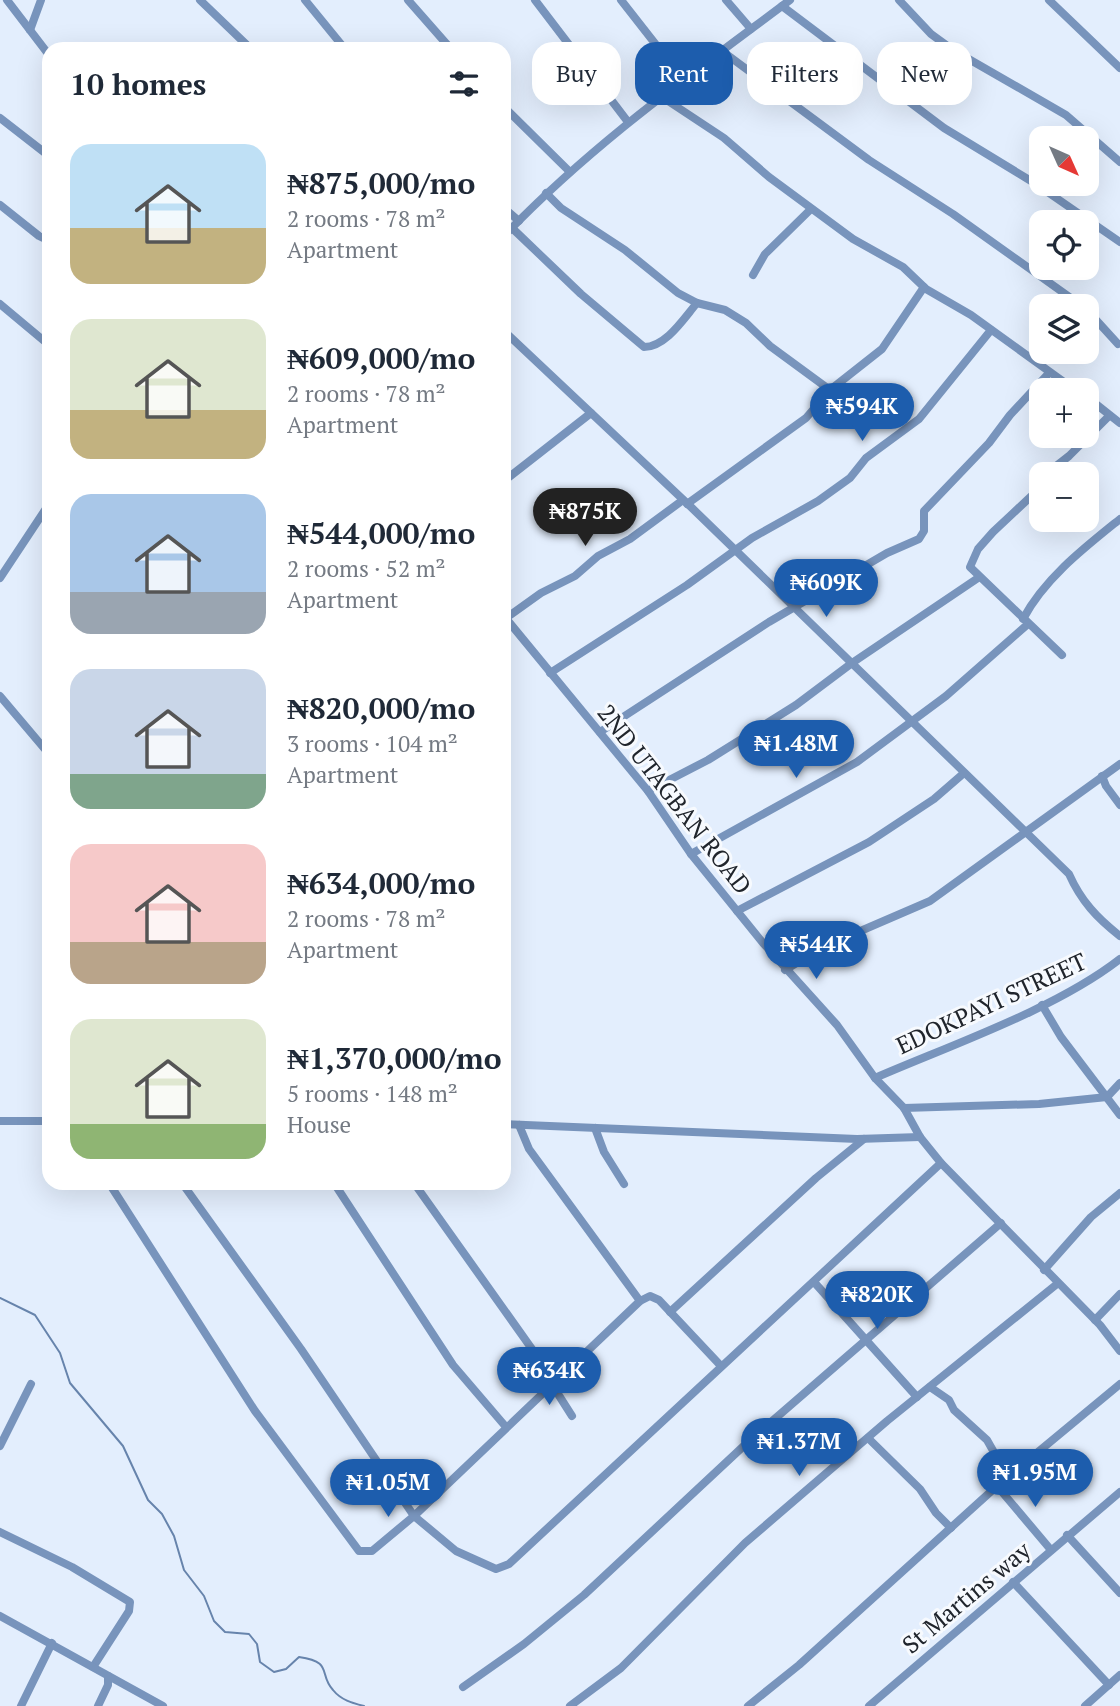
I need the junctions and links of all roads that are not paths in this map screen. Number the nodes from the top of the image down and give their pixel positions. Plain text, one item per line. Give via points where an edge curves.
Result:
1 (7, 0) edge
2 (41, 0) edge
3 (200, 0) edge
4 (305, 0) edge
5 (408, 0) edge
6 (535, 0) edge
7 (621, 0) edge
8 (726, 0) edge
9 (899, 0) edge
10 (1049, 0) edge
11 (786, 3) edge
12 (751, 29) junction
13 (30, 30) junction
14 (244, 42) edge
15 (339, 42) edge
16 (445, 42) edge
17 (653, 42) edge
18 (733, 43) edge
19 (42, 46) edge
20 (733, 59) edge
21 (1119, 66) edge
22 (648, 105) edge
23 (674, 105) edge
24 (511, 114) edge
25 (0, 118) edge
26 (628, 122) junction
27 (42, 151) edge
28 (1120, 162) edge
29 (570, 172) junction
30 (546, 193) junction
31 (0, 205) edge
32 (811, 209) junction
33 (511, 214) edge
34 (519, 221) junction
35 (512, 228) joint
36 (42, 234) edge
37 (1120, 242) edge
38 (753, 275) dead end
39 (924, 288) junction
40 (1065, 294) edge
41 (697, 303) junction
42 (0, 304) edge
43 (1099, 323) edge
44 (990, 330) junction
45 (511, 338) edge
46 (42, 339) edge
47 (1118, 344) dead end
48 (1049, 373) junction
49 (1057, 378) edge
50 (830, 390) junction
51 (1099, 407) edge
52 (591, 413) junction
53 (1109, 416) junction
54 (1120, 423) edge
55 (1061, 462) edge
56 (511, 476) edge
57 (1029, 498) edge
58 (685, 502) junction
59 (42, 515) edge
60 (1120, 519) edge
61 (736, 552) junction
62 (0, 578) edge
63 (978, 578) junction
64 (794, 608) junction
65 (511, 613) edge
66 (1026, 622) junction
67 (511, 624) edge
68 (1062, 655) dead end
69 (852, 663) junction
70 (551, 673) junction
71 (0, 696) edge
72 (912, 722) junction
73 (600, 732) junction
74 (42, 746) edge
75 (1120, 764) edge
76 (964, 773) junction
77 (1102, 776) junction
78 (648, 791) junction
79 (1120, 805) edge
80 (1025, 834) junction
81 (691, 854) junction
82 (737, 911) junction
83 (1120, 936) edge
84 (1120, 959) edge
85 (785, 970) junction
86 (1042, 1005) junction
87 (875, 1078) junction
88 (1120, 1083) edge
89 (1107, 1097) junction
90 (904, 1108) junction
91 (1120, 1115) edge
92 (0, 1121) edge
93 (42, 1121) edge
94 (511, 1125) edge
95 (519, 1125) junction
96 (595, 1128) junction
97 (920, 1137) junction
98 (864, 1139) junction
99 (941, 1163) junction
100 (624, 1184) dead end
101 (113, 1190) edge
102 (187, 1190) edge
103 (339, 1190) edge
104 (419, 1190) edge
105 (1120, 1193) edge
106 (1001, 1223) junction
107 (1044, 1270) junction
108 (814, 1282) dead end
109 (1057, 1284) junction
110 (1120, 1294) edge
111 (640, 1301) junction
112 (670, 1312) junction
113 (1095, 1320) junction
114 (866, 1340) junction
115 (1120, 1351) edge
116 (721, 1366) junction
117 (552, 1382) junction
118 (31, 1384) dead end
119 (1120, 1384) edge
120 (930, 1387) junction
121 (917, 1397) junction
122 (572, 1416) dead end
123 (506, 1427) junction
124 (868, 1438) junction
125 (0, 1446) edge
126 (1008, 1477) junction
127 (997, 1486) junction
128 (1120, 1492) edge
129 (414, 1516) junction
130 (951, 1528) junction
131 (0, 1532) edge
132 (1067, 1535) junction
133 (1051, 1550) junction
134 (1013, 1582) junction
135 (1120, 1593) edge
136 (0, 1616) edge
137 (52, 1643) junction
138 (93, 1667) junction
139 (1120, 1675) edge
140 (108, 1676) junction
141 (1109, 1685) junction
142 (463, 1687) dead end
143 (20, 1706) edge
144 (98, 1706) edge
145 (163, 1706) edge
146 (570, 1706) edge
147 (748, 1706) edge
148 (869, 1706) edge
149 (1085, 1706) edge

1 - 13 street
2 - 13 street
3 - 14 street
4 - 15 street
5 - 16 street
6 - 26 street
7 - 17 street
8 - 12 street
9 - 28 street via 953,51 1066,115
10 - 21 street
11 - 12 street
11 - 37 street via 944,128
12 - 18 street
13 - 19 street
20 - 40 street via 869,160
22 - 26 street
23 - 32 street
24 - 29 street
25 - 27 street
26 - 29 street
29 - 30 street
30 - 34 street
30 - 41 street
31 - 36 street
32 - 38 street via 765,254
32 - 39 street via 903,267
33 - 34 street
34 - 35 street
35 - 41 street via 645,347 673,331
39 - 44 street
39 - 50 street via 882,349
41 - 50 street via 725,310 746,323
42 - 46 street
43 - 47 street
44 - 48 street
44 - 61 street via 919,419 866,458 838,487
45 - 52 street
48 - 49 street
48 - 64 street via 923,511 924,531 919,539
50 - 58 street via 791,430
51 - 53 street
52 - 56 street
52 - 58 street
53 - 54 street
53 - 55 street
57 - 63 street via 974,556 970,567
58 - 61 street
58 - 65 street
59 - 62 street
60 - 66 street via 1034,598
61 - 64 street
61 - 70 street
63 - 66 street
63 - 69 street
64 - 69 street
64 - 73 street
66 - 68 street
66 - 72 street
67 - 70 street, 2ND UTAGBAN ROAD
69 - 72 street
69 - 78 street via 796,705
70 - 73 street, 2ND UTAGBAN ROAD
71 - 74 street
72 - 76 street
72 - 81 street via 828,779
73 - 78 street, 2ND UTAGBAN ROAD
75 - 77 street
76 - 80 street
76 - 82 street via 869,842
77 - 79 street
77 - 80 street
78 - 81 street, 2ND UTAGBAN ROAD
80 - 83 street via 1069,874 1094,915
80 - 85 street via 930,901 821,948
81 - 82 street, 2ND UTAGBAN ROAD
82 - 85 street, 2ND UTAGBAN ROAD
84 - 86 street, EDOKPAYI STREET
85 - 87 street, 2ND UTAGBAN ROAD via 837,1024
86 - 87 street, EDOKPAYI STREET
86 - 89 street
87 - 90 street, 2ND UTAGBAN ROAD
88 - 89 street
89 - 90 street
89 - 91 street
90 - 97 street, 2ND UTAGBAN ROAD
92 - 93 street
94 - 95 street
95 - 96 street
95 - 111 street via 529,1149
96 - 98 street
96 - 100 street
97 - 98 street
97 - 99 street, 2ND UTAGBAN ROAD
98 - 112 street
99 - 106 street, 2ND UTAGBAN ROAD
99 - 116 street
101 - 129 street via 255,1411 347,1539 359,1551 372,1551
102 - 129 street
103 - 123 street via 453,1365
104 - 117 street
105 - 107 street via 1091,1217
106 - 107 street, 2ND UTAGBAN ROAD
106 - 114 street
107 - 109 street, 2ND UTAGBAN ROAD
108 - 114 street
109 - 113 street, 2ND UTAGBAN ROAD
109 - 120 street
110 - 113 street
111 - 112 street via 650,1296
111 - 117 street
112 - 116 street
113 - 115 street, 2ND UTAGBAN ROAD
114 - 121 street
114 - 142 street via 584,1595
116 - 129 street via 509,1564 496,1569 456,1551
117 - 122 street
117 - 123 street
118 - 125 street
119 - 126 street
120 - 121 street
120 - 126 street via 987,1440
121 - 124 street
123 - 129 street
124 - 130 street via 920,1489
124 - 146 street via 746,1543 621,1668
126 - 127 street
127 - 130 street
127 - 133 street
128 - 132 street, St Martins way
130 - 147 street
131 - 138 street via 130,1602 129,1611
132 - 133 street, St Martins way
132 - 135 street
133 - 134 street, St Martins way
134 - 141 street
134 - 148 street, St Martins way
136 - 137 street
137 - 138 street
137 - 143 street
138 - 140 street
139 - 141 street
140 - 144 street
140 - 145 street
141 - 149 street

